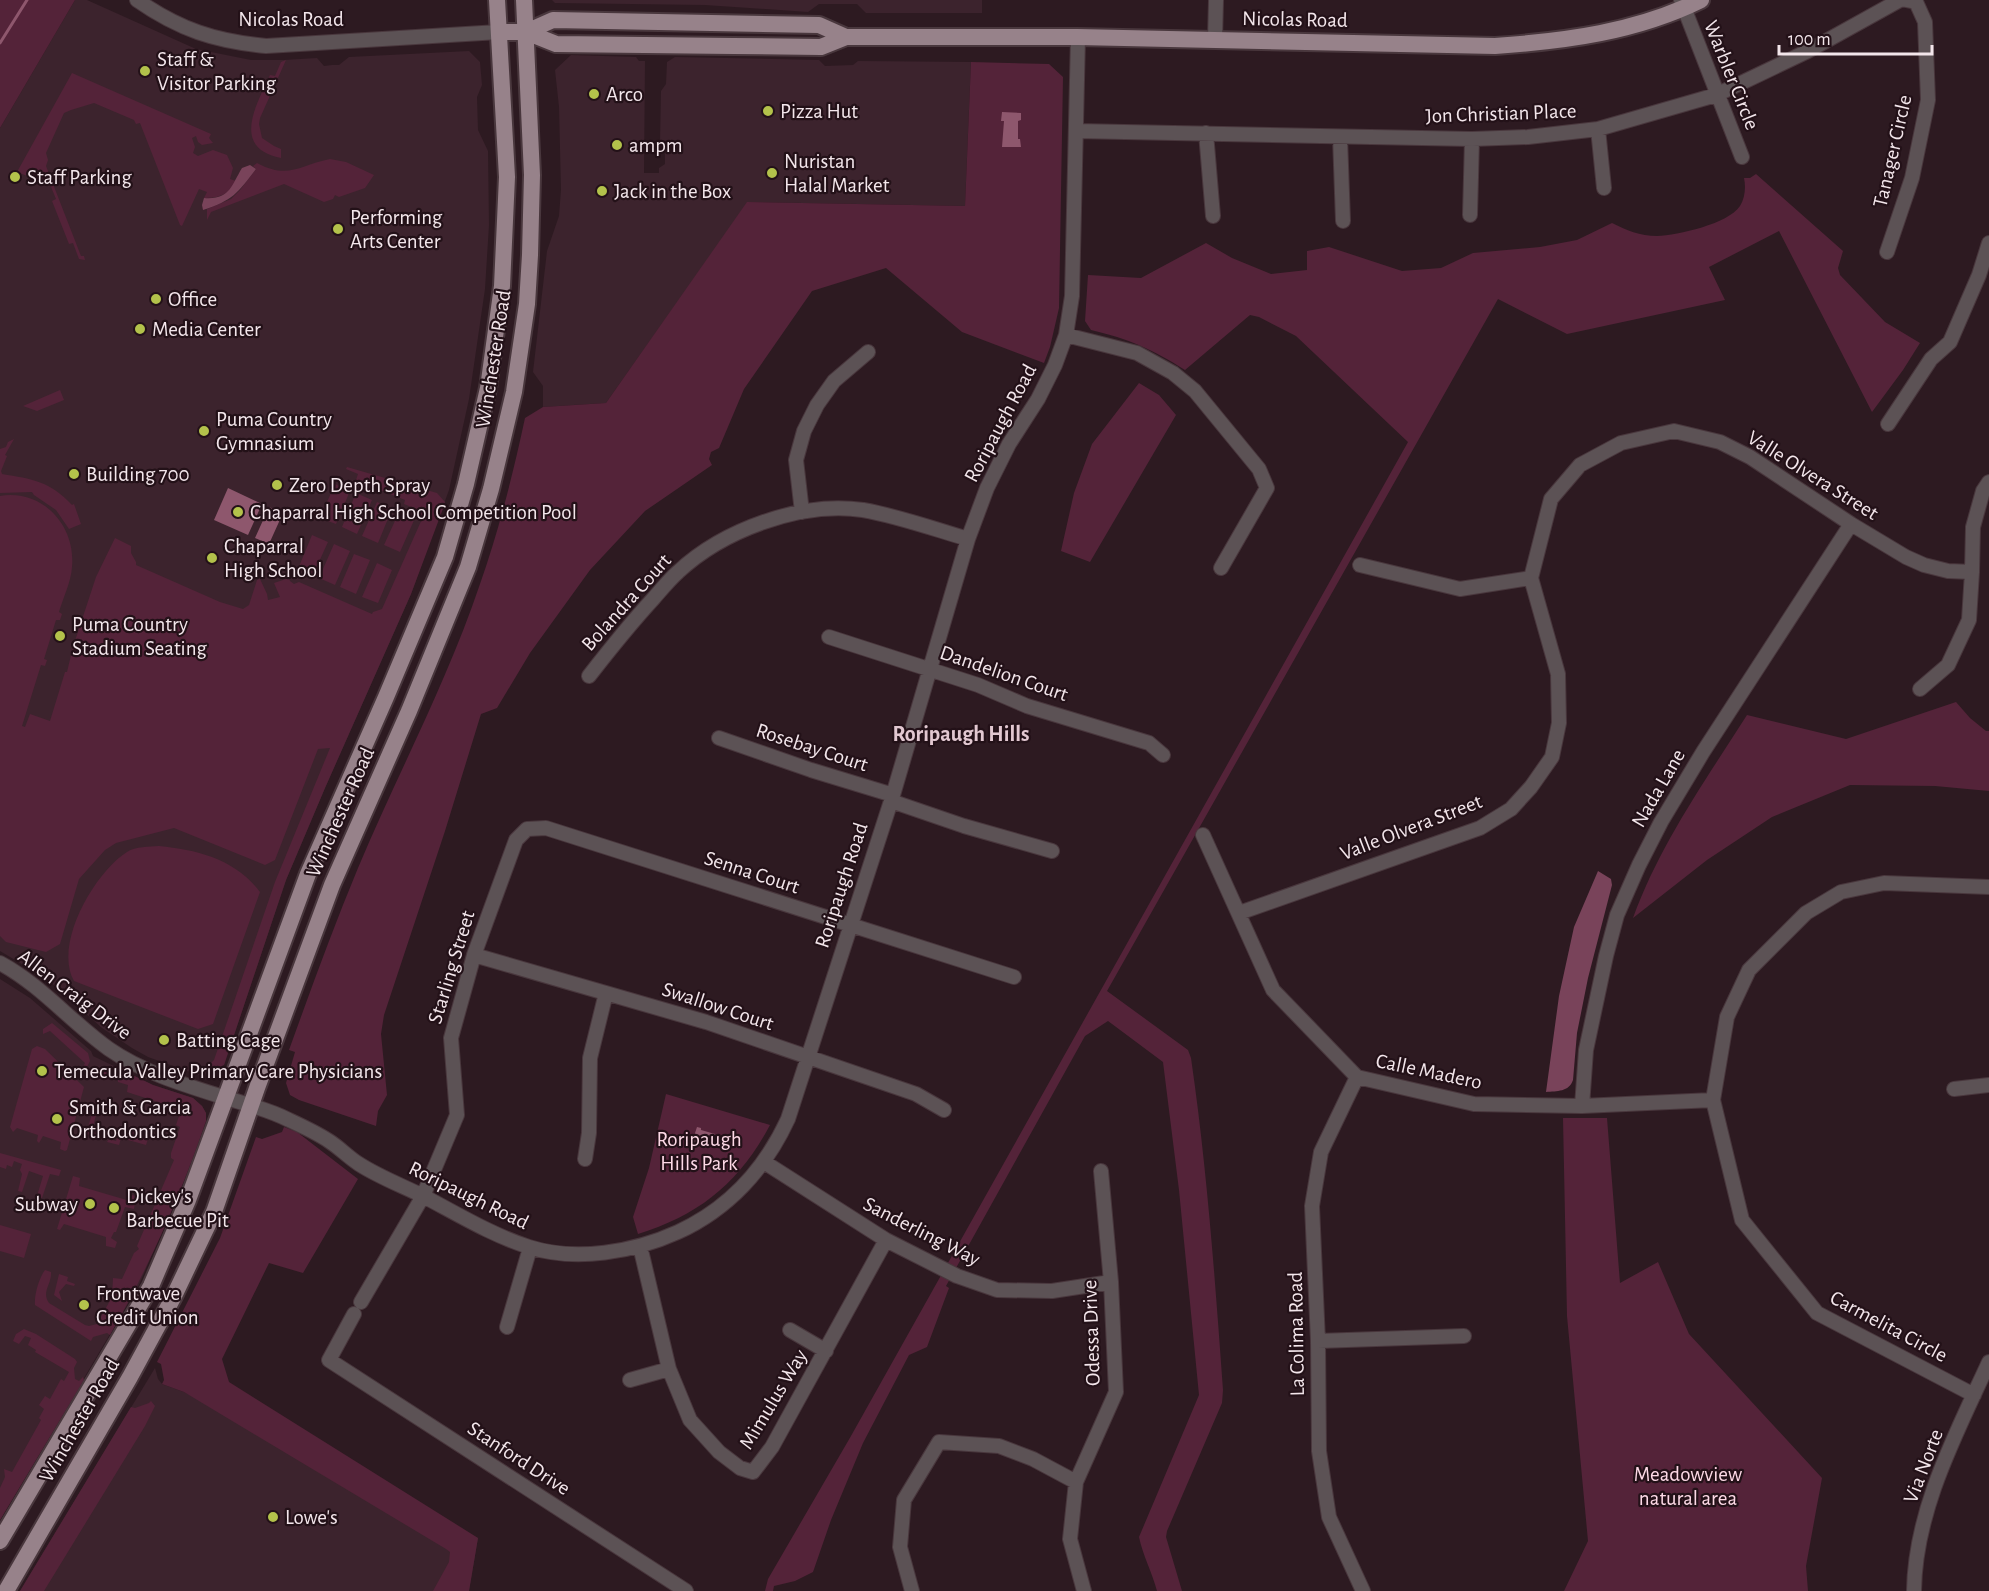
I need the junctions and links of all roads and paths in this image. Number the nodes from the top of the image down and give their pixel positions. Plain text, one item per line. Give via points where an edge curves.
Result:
1 (137, 0) edge
2 (497, 0) edge
3 (524, 0) edge
4 (1216, 0) edge
5 (1701, 0) edge
6 (1900, 0) edge
7 (1906, 0) edge
8 (1682, 4) edge
9 (499, 32) junction
10 (526, 32) junction
11 (846, 37) junction
12 (1078, 37) junction
13 (1215, 40) junction
14 (1716, 95) junction
15 (1598, 129) junction
16 (1076, 131) junction
17 (1206, 133) junction
18 (1340, 137) junction
19 (1472, 139) junction
20 (1742, 157) dead end
21 (1604, 188) dead end
22 (1470, 215) dead end
23 (1213, 216) dead end
24 (1342, 220) dead end
25 (1989, 243) edge
26 (1887, 252) dead end
27 (1066, 335) junction
28 (868, 352) dead end
29 (1888, 424) dead end
30 (1989, 482) edge
31 (802, 512) junction
32 (1851, 524) junction
33 (968, 539) junction
34 (1360, 565) dead end
35 (1221, 568) dead end
36 (1972, 572) junction
37 (1531, 578) junction
38 (828, 637) dead end
39 (931, 670) junction
40 (589, 676) dead end
41 (1920, 689) dead end
42 (719, 738) dead end
43 (1163, 754) dead end
44 (892, 798) junction
45 (546, 828) joint
46 (1203, 835) dead end
47 (1052, 851) dead end
48 (1989, 887) edge
49 (1239, 913) junction
50 (851, 925) junction
51 (474, 955) junction
52 (0, 963) edge
53 (1014, 977) dead end
54 (606, 993) junction
55 (807, 1058) junction
56 (1357, 1077) junction
57 (1989, 1085) edge
58 (1954, 1089) dead end
59 (225, 1098) junction
60 (1713, 1100) junction
61 (252, 1105) junction
62 (1582, 1106) junction
63 (944, 1110) dead end
64 (585, 1159) dead end
65 (764, 1161) junction
66 (1101, 1171) dead end
67 (423, 1197) junction
68 (886, 1240) junction
69 (640, 1246) junction
70 (530, 1248) junction
71 (1111, 1282) junction
72 (361, 1302) dead end
73 (354, 1314) dead end
74 (507, 1327) dead end
75 (790, 1330) dead end
76 (1464, 1336) dead end
77 (1318, 1341) junction
78 (826, 1351) junction
79 (1989, 1362) edge
80 (669, 1369) junction
81 (630, 1380) dead end
82 (1974, 1395) junction
83 (1076, 1482) junction
84 (0, 1541) edge
85 (6, 1591) edge
86 (686, 1591) edge
87 (912, 1591) edge
88 (1084, 1591) edge
89 (1364, 1591) edge
90 (1914, 1591) edge

1 - 9 street, Nicolas Road via 196,33 266,46
2 - 9 main road, Winchester Road
3 - 10 main road, Winchester Road
4 - 13 street
5 - 8 main road, Nicolas Road
6 - 14 street, Jon Christian Place via 1808,51
7 - 26 street, Tanager Circle via 1916,2 1925,22 1928,100 1911,178
8 - 13 main road, Nicolas Road via 1620,30 1540,43 1495,46
8 - 14 street, Warbler Circle
9 - 10 main road, Nicolas Road
9 - 59 main road, Winchester Road via 507,177 502,286 488,388 466,484 445,557 308,874
10 - 11 main road, Nicolas Road via 556,44 821,47
10 - 11 main road, Nicolas Road via 553,20 819,25
10 - 61 main road, Winchester Road via 532,175 528,284 514,392 491,489 468,567 332,885
11 - 12 main road, Nicolas Road
12 - 13 main road, Nicolas Road
12 - 16 street, Roripaugh Road
14 - 15 street, Jon Christian Place
14 - 20 street, Warbler Circle
15 - 19 street, Jon Christian Place
15 - 21 street
16 - 17 street, Jon Christian Place
16 - 27 street, Roripaugh Road via 1072,296
17 - 18 street, Jon Christian Place
17 - 23 street
18 - 19 street, Jon Christian Place
18 - 24 street
19 - 22 street
25 - 29 street via 1950,342 1931,359
27 - 33 street, Roripaugh Road via 1038,399 987,488
27 - 35 street via 1137,353 1173,373 1195,391 1259,469 1267,488
28 - 31 street via 834,381 804,431 796,460
30 - 36 street via 1972,527
31 - 33 street, Bolandra Court via 863,510
31 - 40 street, Bolandra Court via 734,534 704,551 677,572
32 - 36 street, Valle Olvera Street via 1923,566
32 - 37 street, Valle Olvera Street via 1750,457 1720,442 1674,432 1621,442 1574,471 1551,499
32 - 62 street, Nada Lane via 1703,752 1639,865 1617,915 1606,956 1586,1050
33 - 39 street, Roripaugh Road
34 - 37 street via 1460,588
36 - 41 street via 1969,620 1948,665
37 - 49 street, Valle Olvera Street via 1558,674 1559,723 1552,757 1531,787 1511,808 1480,828
38 - 39 street, Dandelion Court
39 - 43 street, Dandelion Court via 1027,706 1149,743
39 - 44 street, Roripaugh Road
42 - 44 street, Rosebay Court
44 - 47 street, Rosebay Court via 964,826
44 - 50 street, Roripaugh Road
45 - 50 street, Senna Court
45 - 51 street, Starling Street via 527,829 516,840
46 - 49 street, Calle Madero
48 - 60 street, Carmelita Circle via 1884,883 1841,892 1806,913 1749,970 1727,1017
49 - 56 street, Calle Madero via 1273,990
50 - 53 street, Senna Court
50 - 55 street, Roripaugh Road
51 - 54 street, Swallow Court
51 - 67 street, Starling Street via 451,1038 457,1115
52 - 59 street, Allen Craig Drive via 38,988 109,1049 146,1069
54 - 55 street, Swallow Court via 706,1022
54 - 64 street via 590,1058 590,1133
55 - 63 street, Swallow Court via 916,1094
55 - 65 street, Roripaugh Road via 788,1119
56 - 62 street, Calle Madero via 1474,1104
56 - 77 street, La Colima Road via 1321,1152 1312,1206
57 - 58 street
59 - 61 street, Roripaugh Road
59 - 84 main road, Winchester Road via 151,1286
60 - 62 street, Calle Madero
60 - 82 street, Carmelita Circle via 1742,1220 1817,1313
61 - 67 street, Roripaugh Road via 328,1140 359,1164
61 - 85 main road, Winchester Road via 214,1212 179,1287
65 - 68 street, Sanderling Way
65 - 69 street, Roripaugh Road via 740,1189 706,1217
66 - 71 street, Odessa Drive
67 - 70 street, Roripaugh Road
67 - 72 street, Starling Street
68 - 71 street, Sanderling Way via 948,1272 997,1290 1052,1291
68 - 78 street, Mimulus Way
69 - 70 street, Roripaugh Road via 587,1254
69 - 80 street, Mimulus Way
70 - 74 street
71 - 83 street, Odessa Drive via 1116,1392
73 - 86 street, Stanford Drive via 329,1360
75 - 78 street
76 - 77 street
77 - 89 street, La Colima Road via 1319,1451 1329,1517
78 - 80 street, Mimulus Way via 772,1447 753,1472 740,1468 719,1452 690,1420
79 - 82 street, Via Norte
80 - 81 street
82 - 90 street, Via Norte via 1930,1504 1918,1544
83 - 87 street via 999,1446 939,1442 904,1500 900,1547
83 - 88 street, Odessa Drive via 1070,1539

